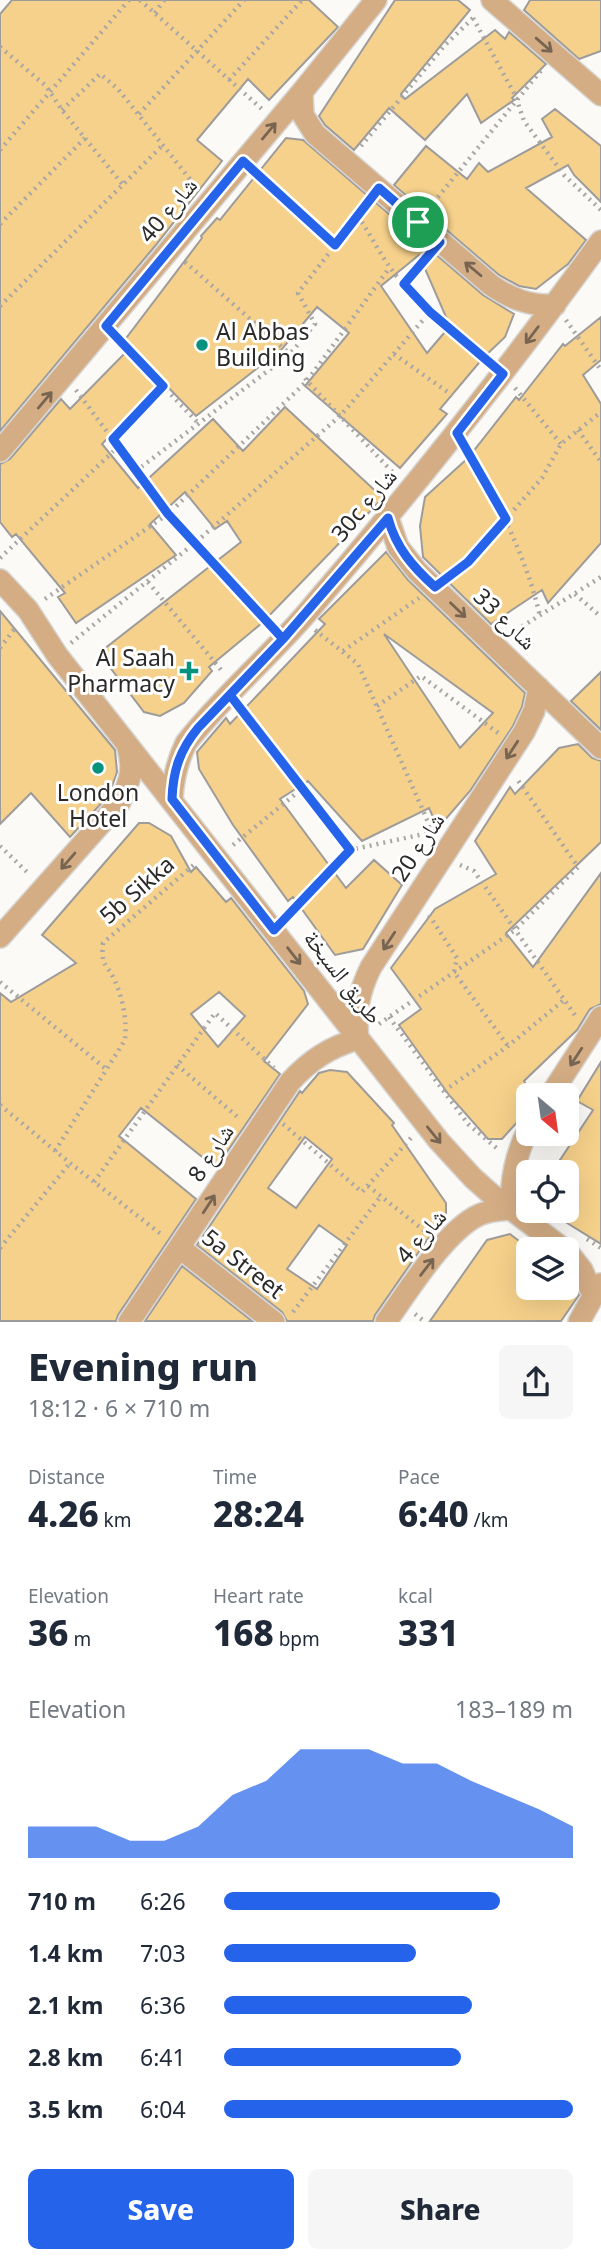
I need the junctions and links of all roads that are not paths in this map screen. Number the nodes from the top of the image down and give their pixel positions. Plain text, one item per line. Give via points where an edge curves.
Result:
1 (376, 0) edge
2 (486, 4) edge
3 (302, 92) junction
4 (601, 95) edge
5 (601, 240) edge
6 (555, 305) junction
7 (0, 451) edge
8 (388, 518) junction
9 (0, 580) edge
10 (539, 688) junction
11 (126, 742) junction
12 (601, 748) edge
13 (172, 799) junction
14 (0, 937) edge
15 (601, 1017) edge
16 (358, 1039) junction
17 (558, 1083) edge
18 (521, 1146) edge
19 (511, 1209) junction
20 (549, 1237) edge
21 (180, 1248) junction
22 (579, 1265) edge
23 (597, 1289) edge
24 (129, 1321) edge
25 (274, 1321) edge
26 (386, 1321) edge
27 (579, 1321) edge

1 - 3 street, شارع 40
2 -> 4 street
6 -> 3 street via 538,306 505,295 440,242 308,125
7 -> 3 street, شارع 40
5 - 6 street, 30c شارع
6 -> 8 street, 30c شارع
8 -> 10 street, شارع 33 via 405,556
8 - 13 street, 30c شارع via 186,743 177,760
9 - 11 street, طريق السبخة via 28,610 57,655
10 - 12 street, شارع 33
10 -> 16 street, شارع 20 via 534,711 510,754 363,984 356,1020
11 - 13 street, طريق السبخة
11 -> 14 street via 132,762 130,783 120,802
13 -> 16 street, طريق السبخة
15 -> 17 street
16 -> 19 street, طريق السبخة via 456,1160
21 -> 16 street, شارع 8 via 290,1082 320,1055
18 - 19 street via 515,1158
19 - 20 street, طريق السبخة
26 -> 19 street, شارع 4 via 464,1223 486,1212
21 - 24 street, شارع 8
21 - 25 street, 5a Street
22 - 23 street, طريق السبخة
23 - 27 street

